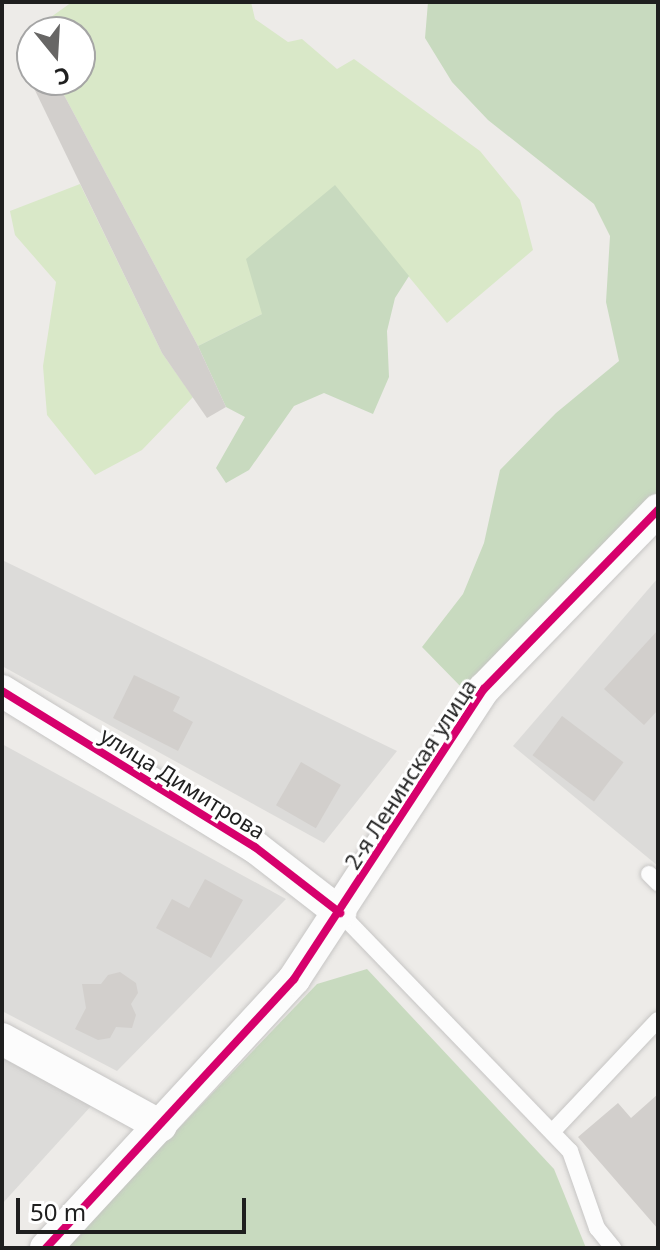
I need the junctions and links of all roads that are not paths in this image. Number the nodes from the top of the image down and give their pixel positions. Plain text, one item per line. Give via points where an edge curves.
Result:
1 (658, 510) edge
2 (2, 691) edge
3 (340, 913) junction
4 (658, 1020) edge
5 (2, 1039) edge
6 (161, 1126) junction
7 (552, 1132) junction
8 (46, 1248) edge
9 (613, 1248) edge

1 - 3 street, 2-я Ленинская улица via 484,689
2 - 3 street, улица Димитрова via 255,847
3 - 6 street, 2-я Ленинская улица via 294,979
3 - 7 lane
4 - 7 lane
5 - 6 street
6 - 8 street, 2-я Ленинская улица
7 - 9 lane via 570,1151 597,1228

